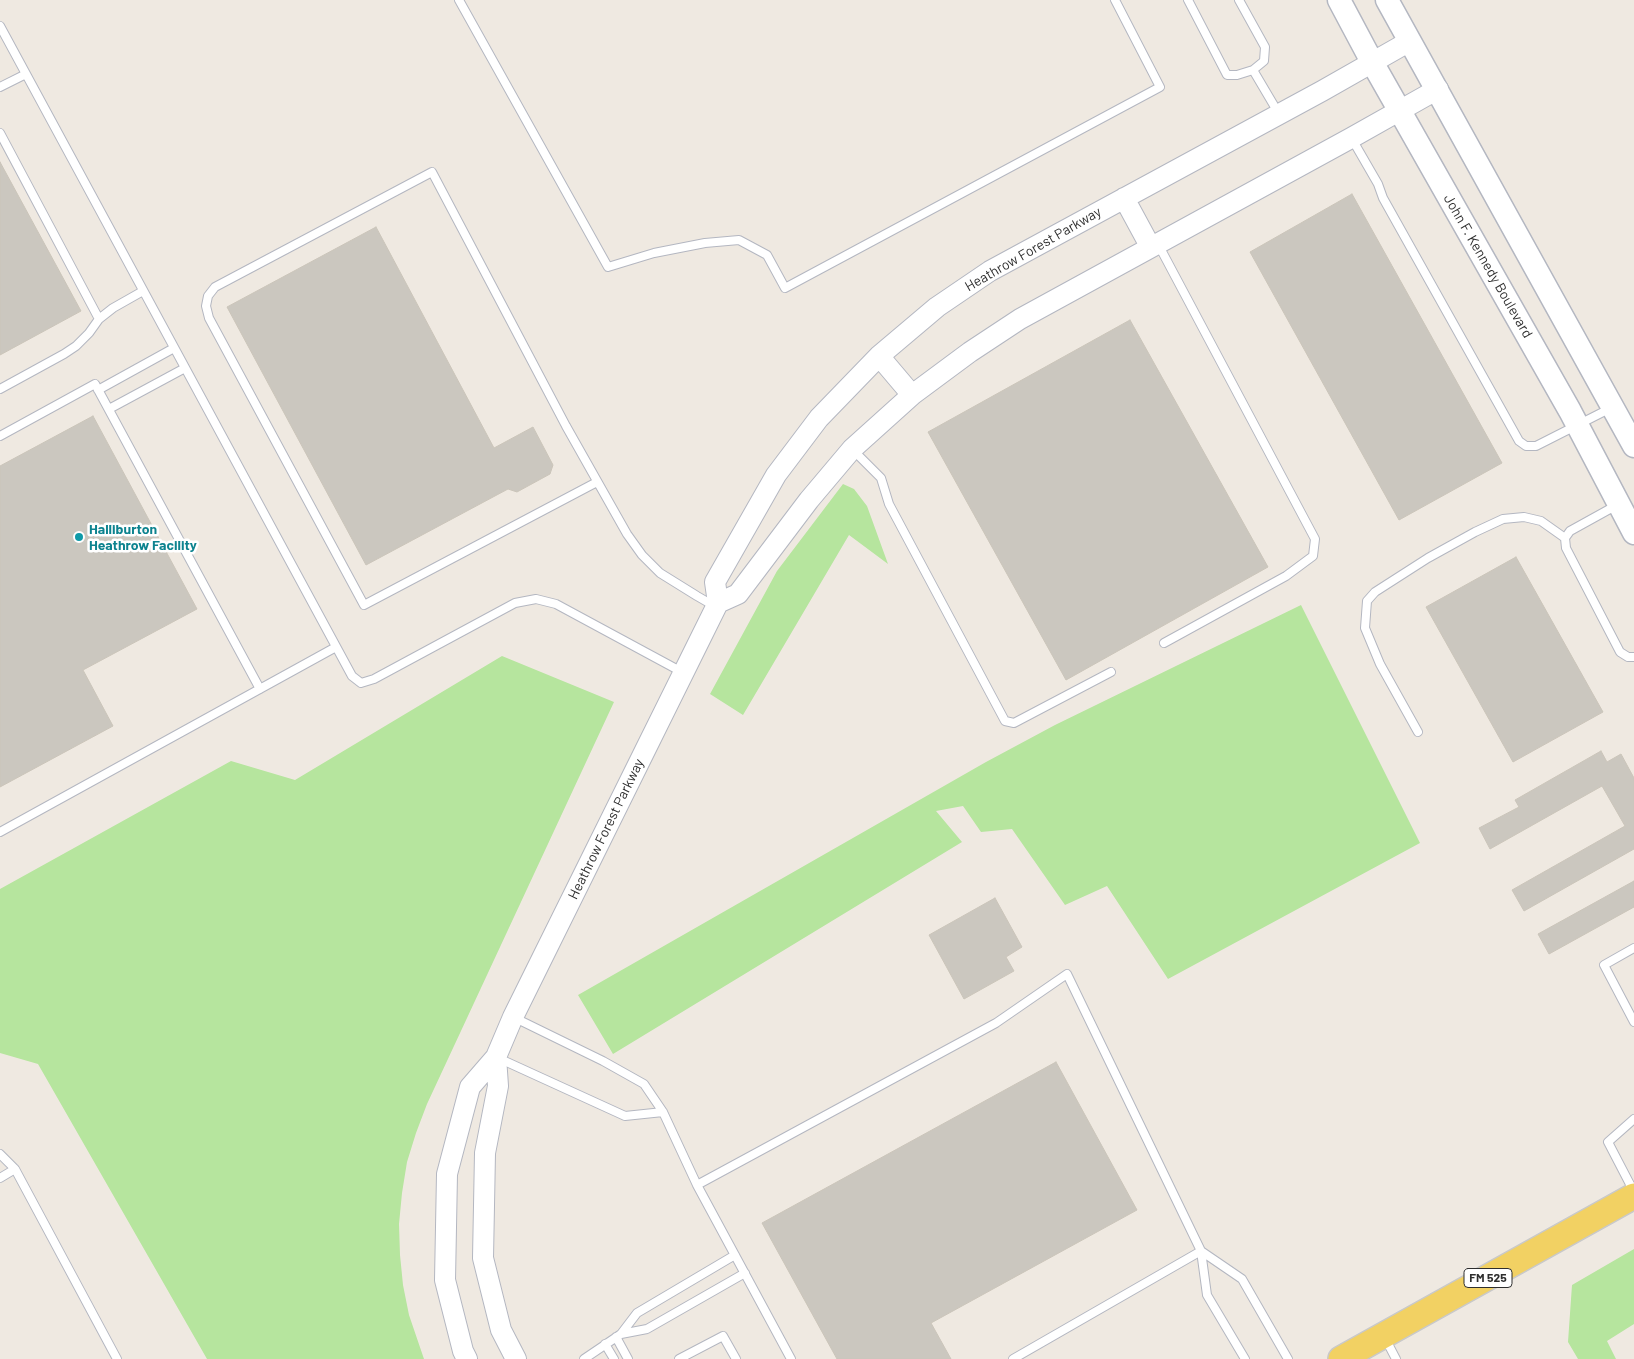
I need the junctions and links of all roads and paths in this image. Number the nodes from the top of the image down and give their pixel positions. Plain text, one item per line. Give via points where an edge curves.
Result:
1 (459, 0) edge
2 (1115, 0) edge
3 (1188, 0) edge
4 (1239, 0) edge
5 (1339, 0) edge
6 (1387, 0) edge
7 (0, 26) edge
8 (1410, 41) junction
9 (1372, 62) junction
10 (1253, 70) junction
11 (26, 74) junction
12 (0, 87) edge
13 (1438, 90) junction
14 (1400, 111) junction
15 (1278, 114) junction
16 (0, 133) edge
17 (1351, 138) junction
18 (1124, 198) junction
19 (1154, 244) junction
20 (143, 291) junction
21 (99, 319) junction
22 (174, 348) junction
23 (879, 356) junction
24 (185, 368) junction
25 (0, 389) edge
26 (98, 390) junction
27 (912, 395) junction
28 (1612, 407) junction
29 (109, 409) junction
30 (1578, 425) junction
31 (0, 436) edge
32 (1634, 446) edge
33 (852, 449) junction
34 (597, 482) junction
35 (1619, 504) junction
36 (1634, 533) edge
37 (1565, 538) junction
38 (717, 605) junction
39 (1164, 643) dead end
40 (336, 647) junction
41 (1634, 657) edge
42 (1111, 672) dead end
43 (684, 673) junction
44 (260, 689) junction
45 (1418, 732) dead end
46 (0, 832) edge
47 (1634, 948) edge
48 (513, 1017) junction
49 (1634, 1022) edge
50 (496, 1057) junction
51 (663, 1112) junction
52 (1634, 1119) edge
53 (0, 1154) edge
54 (15, 1169) junction
55 (0, 1178) edge
56 (697, 1184) junction
57 (1634, 1192) edge
58 (1634, 1196) edge
59 (1201, 1251) junction
60 (735, 1256) junction
61 (745, 1273) junction
62 (618, 1335) junction
63 (1384, 1336) junction
64 (605, 1344) junction
65 (116, 1359) edge
66 (467, 1359) edge
67 (516, 1359) edge
68 (584, 1359) edge
69 (614, 1359) edge
70 (628, 1359) edge
71 (680, 1359) edge
72 (736, 1359) edge
73 (791, 1359) edge
74 (1013, 1359) edge
75 (1245, 1359) edge
76 (1288, 1359) edge
77 (1341, 1359) edge
78 (1396, 1359) edge

1 - 2 lane via 608,267 654,253 739,240 768,255 785,288 1160,87
3 - 10 lane via 1227,75
4 - 10 lane via 1265,47 1264,61
5 - 9 main road, John F. Kennedy Boulevard
6 - 8 main road
7 - 11 lane
8 - 9 street, Heathrow Forest Parkway
8 - 13 main road
9 - 14 main road, John F. Kennedy Boulevard
9 - 15 street, Heathrow Forest Parkway
10 - 15 lane
11 - 12 lane
11 - 20 lane
13 - 14 street
13 - 28 main road
14 - 17 street
14 - 30 main road, John F. Kennedy Boulevard
15 - 18 street, Heathrow Forest Parkway
16 - 21 lane
17 - 19 street
17 - 30 lane via 1520,442 1536,446
18 - 19 street
18 - 23 street, Heathrow Forest Parkway via 990,271 936,307
19 - 27 street via 1020,319
19 - 39 lane via 1315,539 1313,556 1286,576
20 - 21 lane
20 - 22 lane
21 - 25 lane via 76,346
22 - 24 lane
22 - 26 lane
23 - 27 street
23 - 38 street, Heathrow Forest Parkway via 819,418 776,475 715,582
24 - 29 lane
24 - 40 lane
26 - 29 lane
26 - 31 lane via 95,384
27 - 33 street
28 - 30 lane
28 - 32 main road
29 - 44 lane
30 - 35 main road, John F. Kennedy Boulevard
33 - 38 street via 738,594
33 - 42 lane via 881,478 889,504 1004,721 1014,723
34 - 34 lane via 432,172 216,287 208,296 209,318 364,605
34 - 38 lane via 642,555 670,580
35 - 36 main road, John F. Kennedy Boulevard
35 - 37 lane via 1570,531
37 - 41 lane via 1566,548 1620,652
37 - 45 lane via 1541,521 1524,517 1503,520 1428,558 1366,601 1365,628 1380,664
38 - 43 street, Heathrow Forest Parkway
40 - 43 lane via 352,676 361,683 515,603 536,599 556,604
40 - 44 lane
43 - 48 street, Heathrow Forest Parkway
44 - 46 lane
47 - 49 lane via 1604,965
48 - 50 street, Heathrow Forest Parkway
48 - 51 lane via 644,1084
50 - 51 lane via 625,1116
50 - 66 street, Heathrow Forest Parkway via 470,1087 447,1174 445,1280
50 - 67 street, Heathrow Forest Parkway via 498,1086 485,1152 483,1258 501,1330
51 - 56 lane
52 - 57 lane via 1608,1142
53 - 54 lane
54 - 55 lane
54 - 65 lane
56 - 59 lane via 996,1024 1067,974
56 - 60 lane
58 - 63 main road, FM 525
59 - 74 lane
59 - 75 lane via 1207,1296
59 - 76 lane via 1242,1279
60 - 61 lane
60 - 62 lane via 637,1312
61 - 62 lane via 647,1329
61 - 73 lane
62 - 64 lane
62 - 70 lane
63 - 77 main road, FM 525
63 - 78 lane
64 - 68 lane
64 - 69 lane
71 - 72 lane via 723,1336

